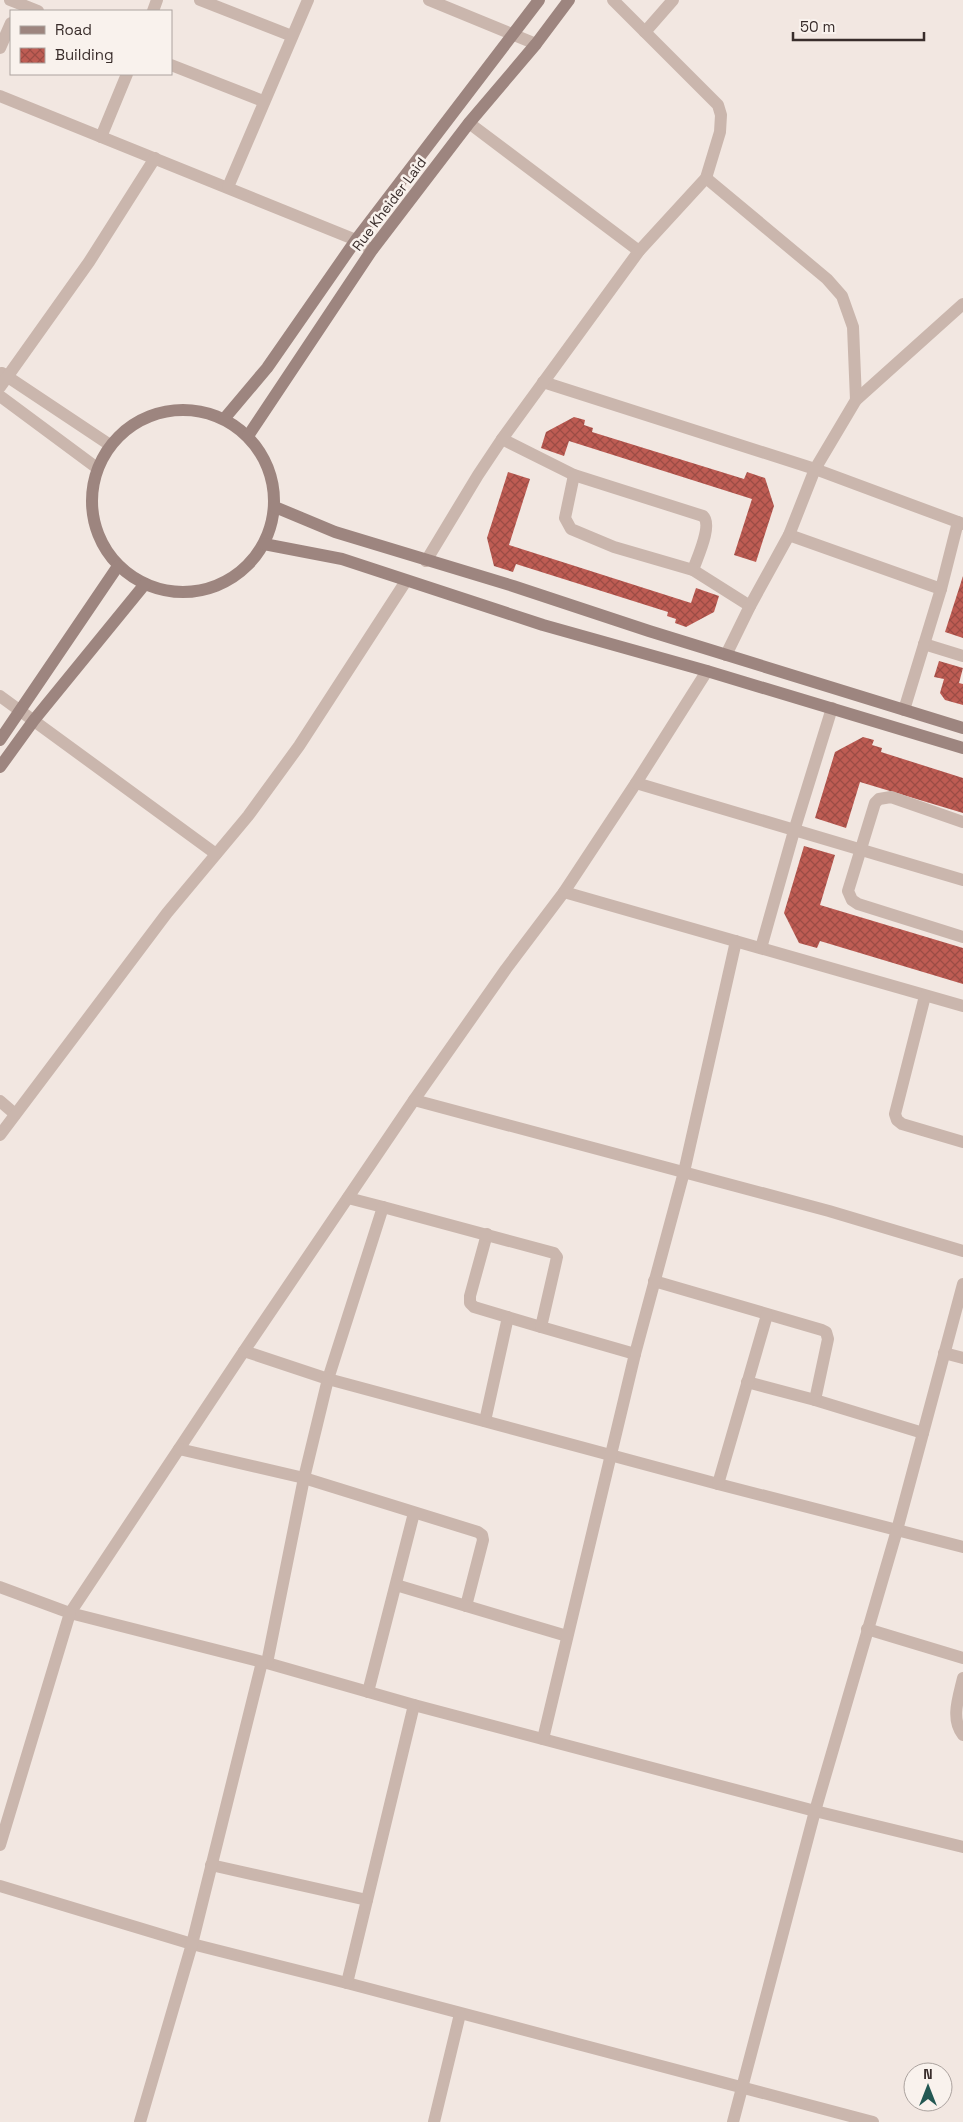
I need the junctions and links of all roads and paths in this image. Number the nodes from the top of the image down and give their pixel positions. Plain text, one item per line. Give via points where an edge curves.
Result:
1 (200, 0) edge
2 (308, 0) edge
3 (430, 0) edge
4 (539, 0) edge
5 (569, 0) edge
6 (613, 0) edge
7 (673, 0) edge
8 (17, 4) edge
9 (35, 10) edge
10 (10, 24) edge
11 (645, 32) junction
12 (511, 35) junction
13 (292, 36) junction
14 (536, 44) junction
15 (0, 48) edge
16 (172, 65) edge
17 (127, 75) edge
18 (0, 96) edge
19 (263, 102) junction
20 (469, 123) junction
21 (100, 137) junction
22 (155, 158) junction
23 (706, 178) junction
24 (228, 187) junction
25 (356, 240) junction
26 (372, 250) junction
27 (639, 251) junction
28 (963, 304) edge
29 (4, 374) edge
30 (544, 382) junction
31 (0, 388) edge
32 (0, 396) edge
33 (856, 400) junction
34 (224, 419) junction
35 (248, 436) junction
36 (502, 439) junction
37 (110, 444) junction
38 (96, 468) junction
39 (815, 469) junction
40 (574, 475) junction
41 (275, 507) junction
42 (960, 523) edge
43 (789, 535) junction
44 (264, 544) junction
45 (426, 561) junction
46 (118, 566) junction
47 (693, 570) junction
48 (406, 581) junction
49 (145, 584) junction
50 (941, 589) junction
51 (750, 606) junction
52 (924, 644) junction
53 (726, 655) junction
54 (963, 656) edge
55 (707, 671) junction
56 (0, 696) edge
57 (832, 708) junction
58 (904, 710) junction
59 (21, 711) junction
60 (34, 720) junction
61 (963, 728) edge
62 (0, 740) edge
63 (963, 748) edge
64 (0, 767) edge
65 (636, 783) junction
66 (963, 822) edge
67 (794, 831) junction
68 (862, 850) junction
69 (216, 854) junction
70 (963, 880) edge
71 (564, 892) junction
72 (963, 937) edge
73 (736, 941) junction
74 (761, 948) junction
75 (925, 996) junction
76 (963, 1006) edge
77 (414, 1100) junction
78 (0, 1101) edge
79 (15, 1114) junction
80 (0, 1135) edge
81 (963, 1142) edge
82 (684, 1172) junction
83 (348, 1198) junction
84 (383, 1207) junction
85 (487, 1234) junction
86 (963, 1251) edge
87 (654, 1281) junction
88 (963, 1284) edge
89 (767, 1315) junction
90 (508, 1317) junction
91 (540, 1328) junction
92 (244, 1351) junction
93 (944, 1353) junction
94 (635, 1354) junction
95 (963, 1358) edge
96 (328, 1379) junction
97 (747, 1382) junction
98 (815, 1400) junction
99 (484, 1421) junction
100 (922, 1433) junction
101 (179, 1449) junction
102 (611, 1455) junction
103 (304, 1478) junction
104 (718, 1484) junction
105 (414, 1513) junction
106 (897, 1530) junction
107 (963, 1547) edge
108 (396, 1585) junction
109 (0, 1587) edge
110 (466, 1606) junction
111 (70, 1613) junction
112 (867, 1629) junction
113 (567, 1636) junction
114 (963, 1658) edge
115 (264, 1662) junction
116 (963, 1678) edge
117 (368, 1692) junction
118 (414, 1705) junction
119 (963, 1735) edge
120 (544, 1739) junction
121 (815, 1811) junction
122 (0, 1845) edge
123 (963, 1847) edge
124 (211, 1865) junction
125 (0, 1886) edge
126 (366, 1900) junction
127 (192, 1944) junction
128 (347, 1983) junction
129 (460, 2014) junction
130 (742, 2088) junction
131 (140, 2122) edge
132 (434, 2122) edge
133 (733, 2122) edge
134 (873, 2122) edge

1 - 13 street
2 - 13 street
3 - 12 street
4 - 12 street, Rue Kheider Laid
5 - 14 street, Rue Kheider Laid
6 - 11 street
7 - 11 street
8 - 9 street
10 - 15 street
11 - 23 street via 718,105 720,132
12 - 14 street
12 - 25 street, Rue Kheider Laid
13 - 19 street
14 - 20 street, Rue Kheider Laid
16 - 19 street
17 - 21 street
18 - 21 street
19 - 24 street
20 - 26 street, Rue Kheider Laid
20 - 27 street
21 - 22 street
22 - 24 street
22 - 29 street via 89,262
23 - 27 street
23 - 33 street via 828,278 842,296 853,327
24 - 25 street
25 - 26 street
25 - 34 street, Rue Kheider Laid via 266,368
26 - 35 street, Rue Kheider Laid
27 - 30 street
28 - 33 street
29 - 31 street
29 - 37 street
30 - 36 street
30 - 39 street
32 - 38 street
33 - 39 street
34 - 35 street
34 - 37 street via 194,410 162,411 133,423
35 - 41 street via 264,456 273,481
36 - 40 street
36 - 45 street
37 - 38 street
38 - 46 street via 91,494 93,520 102,545
39 - 42 street
39 - 43 street
40 - 47 street via 565,518 571,529 614,547
40 - 47 street via 706,518 708,527
41 - 44 street
41 - 45 street via 336,532
42 - 50 street
43 - 50 street
43 - 51 street
44 - 48 street via 342,559
44 - 49 street via 247,566 225,582 199,591 171,592
45 - 53 street
46 - 49 street
46 - 59 street
47 - 51 street
48 - 55 street via 543,625
48 - 69 street via 299,746
49 - 60 street
50 - 52 street
51 - 53 street
52 - 54 street
52 - 58 street
53 - 58 street
55 - 57 street
55 - 65 street
56 - 59 street
57 - 63 street
57 - 67 street
58 - 61 street
59 - 60 street
59 - 62 street
60 - 64 street
60 - 69 street
65 - 67 street
65 - 71 street
66 - 68 street via 902,800 884,797 875,803
67 - 68 street
67 - 74 street
68 - 70 street
68 - 72 street via 848,891 852,900
69 - 79 street
71 - 73 street
71 - 77 street
73 - 74 street
73 - 82 street
74 - 75 street
75 - 76 street
75 - 81 street via 895,1114 902,1124
77 - 82 street
77 - 83 street
78 - 79 street
79 - 80 street
82 - 86 street
82 - 87 street
83 - 84 street
83 - 92 street
84 - 85 street
84 - 96 street
85 - 90 street via 469,1300 474,1306
85 - 91 street via 550,1251 557,1257
87 - 89 street
87 - 94 street
88 - 93 street
89 - 97 street
89 - 98 street via 826,1332 828,1339
90 - 91 street
90 - 99 street
91 - 94 street
92 - 96 street
92 - 101 street
93 - 95 street
93 - 100 street
94 - 102 street
96 - 99 street
96 - 103 street
97 - 98 street
97 - 104 street
98 - 100 street
99 - 102 street
100 - 106 street
101 - 103 street
101 - 111 street
102 - 104 street
102 - 113 street
103 - 105 street
103 - 115 street
104 - 106 street
105 - 108 street
105 - 110 street via 482,1535
106 - 107 street
106 - 112 street
108 - 110 street
108 - 117 street
109 - 111 street
110 - 113 street
111 - 115 street
111 - 122 street
112 - 114 street
112 - 121 street
113 - 120 street
115 - 117 street
115 - 124 street
116 - 119 street via 956,1716 956,1726
117 - 118 street
118 - 120 street
118 - 126 street
120 - 121 street
121 - 123 street
121 - 130 street
124 - 126 street
124 - 127 street
125 - 127 street
126 - 128 street
127 - 128 street
127 - 131 street
128 - 129 street
129 - 130 street
129 - 132 street
130 - 133 street
130 - 134 street

